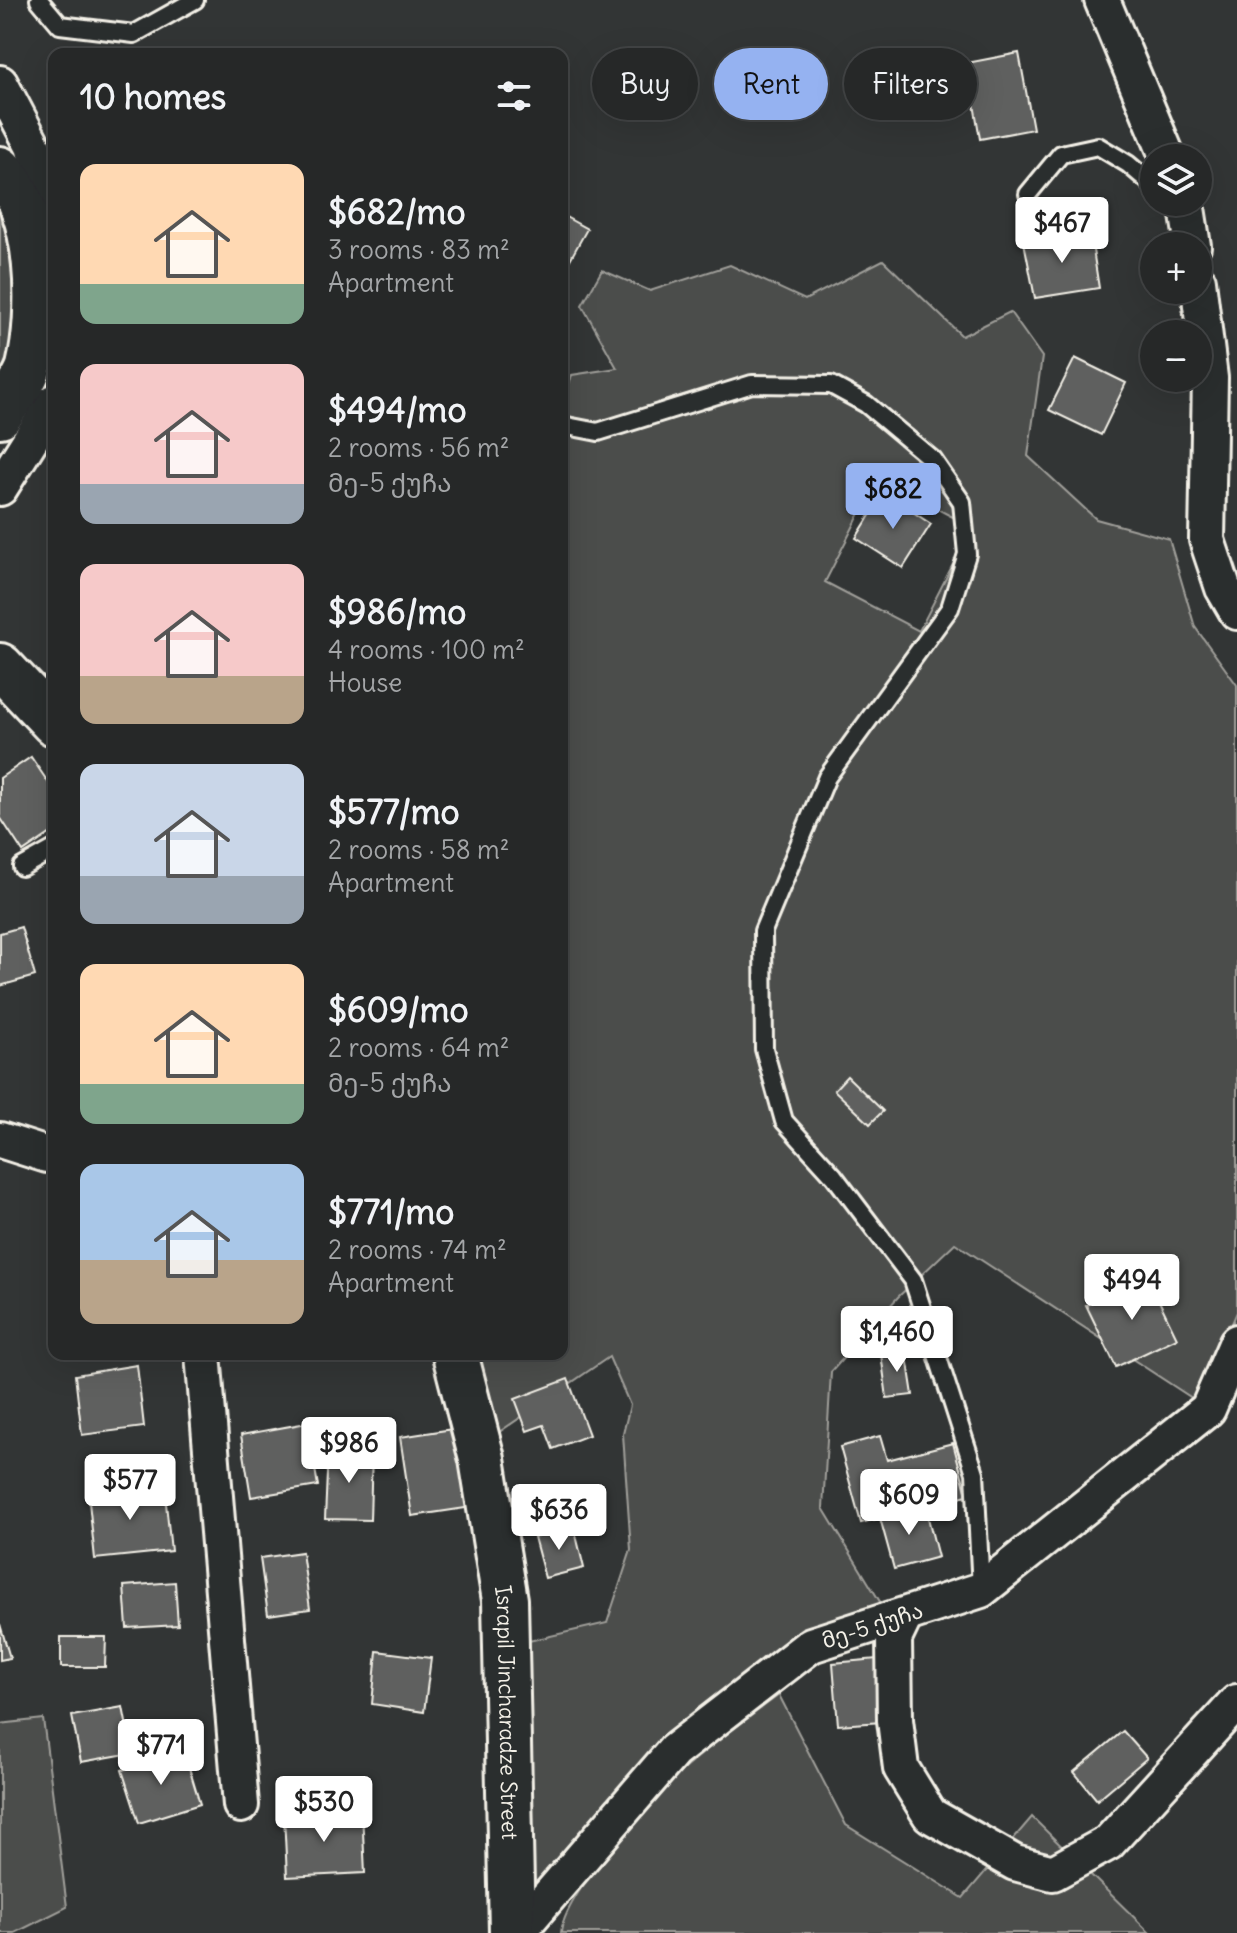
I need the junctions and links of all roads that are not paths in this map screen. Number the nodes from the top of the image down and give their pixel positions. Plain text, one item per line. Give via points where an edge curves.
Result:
1 (39, 0) edge
2 (195, 0) edge
3 (1102, 0) edge
4 (0, 83) edge
5 (1162, 144) edge
6 (0, 169) edge
7 (1140, 174) edge
8 (1028, 194) dead end
9 (48, 199) edge
10 (1201, 304) edge
11 (48, 412) edge
12 (0, 415) edge
13 (568, 426) edge
14 (0, 488) edge
15 (1237, 612) edge
16 (0, 666) edge
17 (48, 717) edge
18 (48, 852) edge
19 (22, 867) dead end
20 (0, 1140) edge
21 (48, 1155) edge
22 (1236, 1345) edge
23 (204, 1360) edge
24 (457, 1360) edge
25 (981, 1590) junction
26 (904, 1618) junction
27 (1237, 1702) edge
28 (241, 1805) dead end
29 (514, 1933) edge

1 - 2 lane via 60,25 134,34
3 - 5 street
4 - 9 street via 33,146
6 - 12 street via 9,178 36,246 36,306 28,369
7 - 8 lane via 1098,146 1061,154
10 - 15 street via 1210,378 1207,540
11 - 14 street
13 - 25 lane via 598,432 752,384 831,385 866,404 933,460 962,502 967,554 950,608 827,777 763,931 764,1049 784,1121 834,1176 913,1280 975,1473
16 - 17 street
18 - 19 lane
20 - 21 street
22 - 25 street, მე-5 ქუჩა via 1208,1409
23 - 28 street
24 - 29 street, Israpil Jincharadze Street via 482,1459 505,1600
25 - 26 street, მე-5 ქუჩა
26 - 27 street via 894,1639 901,1768 930,1815 1015,1863 1053,1873 1108,1843
26 - 29 street, მე-5 ქუჩა via 811,1645 674,1751

